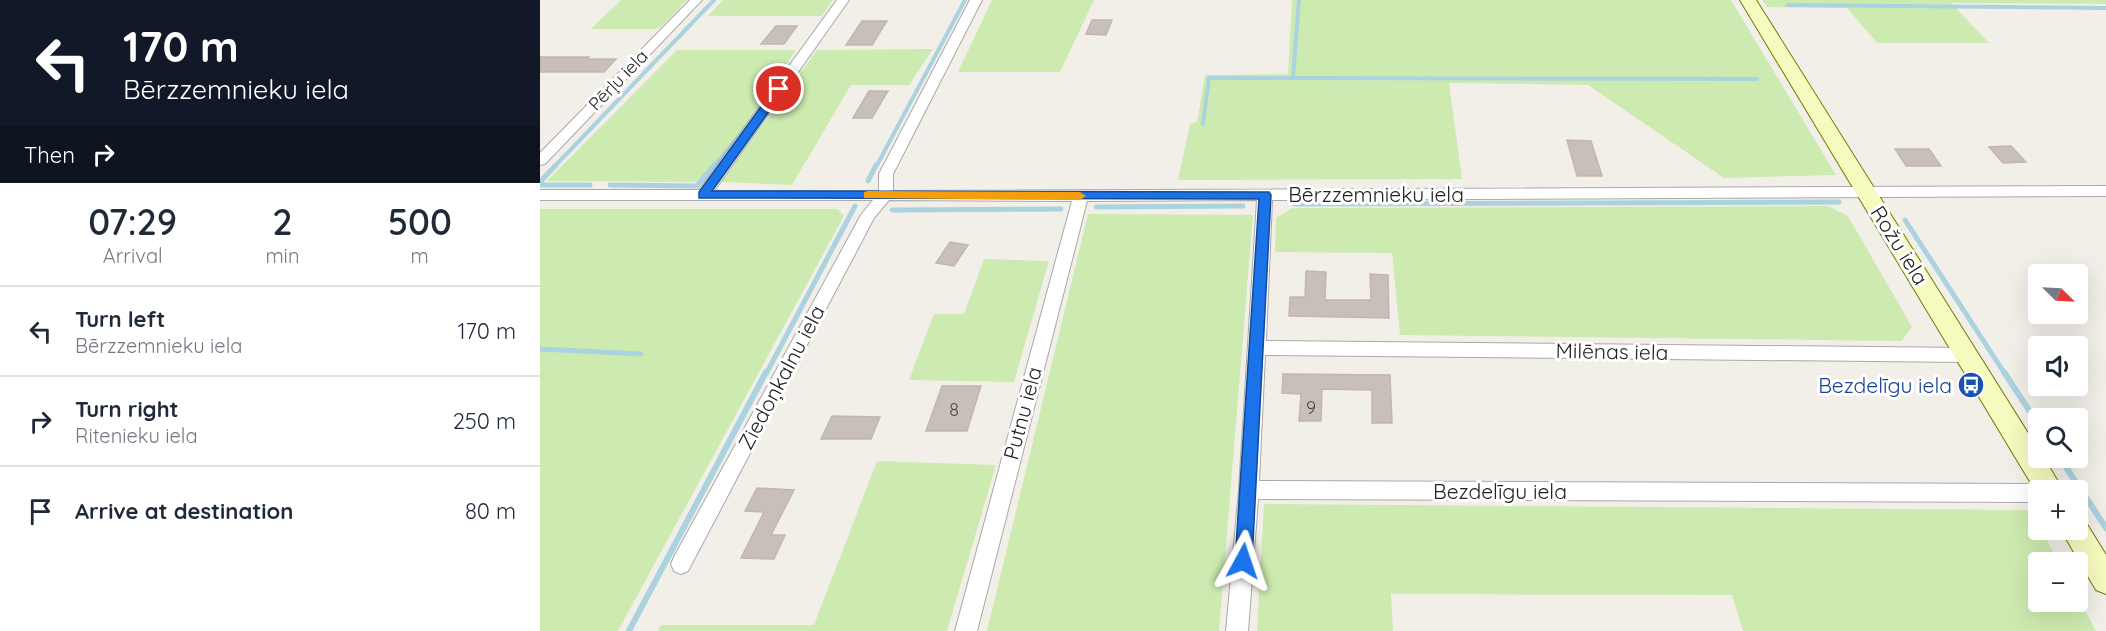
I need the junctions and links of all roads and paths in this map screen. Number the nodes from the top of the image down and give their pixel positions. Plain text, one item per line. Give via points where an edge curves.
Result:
1 (696, 0) edge
2 (843, 0) edge
3 (976, 0) edge
4 (1748, 0) edge
5 (540, 161) edge
6 (2106, 191) edge
7 (1859, 192) junction
8 (540, 195) edge
9 (703, 195) junction
10 (886, 195) junction
11 (1265, 195) junction
12 (1081, 196) junction
13 (1257, 348) junction
14 (1968, 356) junction
15 (2044, 480) edge
16 (1249, 490) junction
17 (2028, 493) edge
18 (2080, 540) edge
19 (681, 564) dead end
20 (2106, 580) edge
21 (966, 631) edge
22 (1237, 631) edge

1 - 5 street, Pērļu iela
2 - 9 street
3 - 10 street via 886,174
4 - 7 street, Rožu iela
6 - 7 street, Bērzzemnieku iela
7 - 11 street, Bērzzemnieku iela
7 - 14 street, Rožu iela
8 - 9 street, Bērzzemnieku iela
9 - 10 street, Bērzzemnieku iela
10 - 12 street, Bērzzemnieku iela
10 - 19 street, Ziedoņkalnu iela via 868,215
11 - 12 street, Bērzzemnieku iela
11 - 13 street
12 - 21 street, Putnu iela
13 - 14 street, Milēnas iela
13 - 16 street
14 - 15 street, Rožu iela
16 - 17 street, Bezdelīgu iela
16 - 22 street
18 - 20 street

